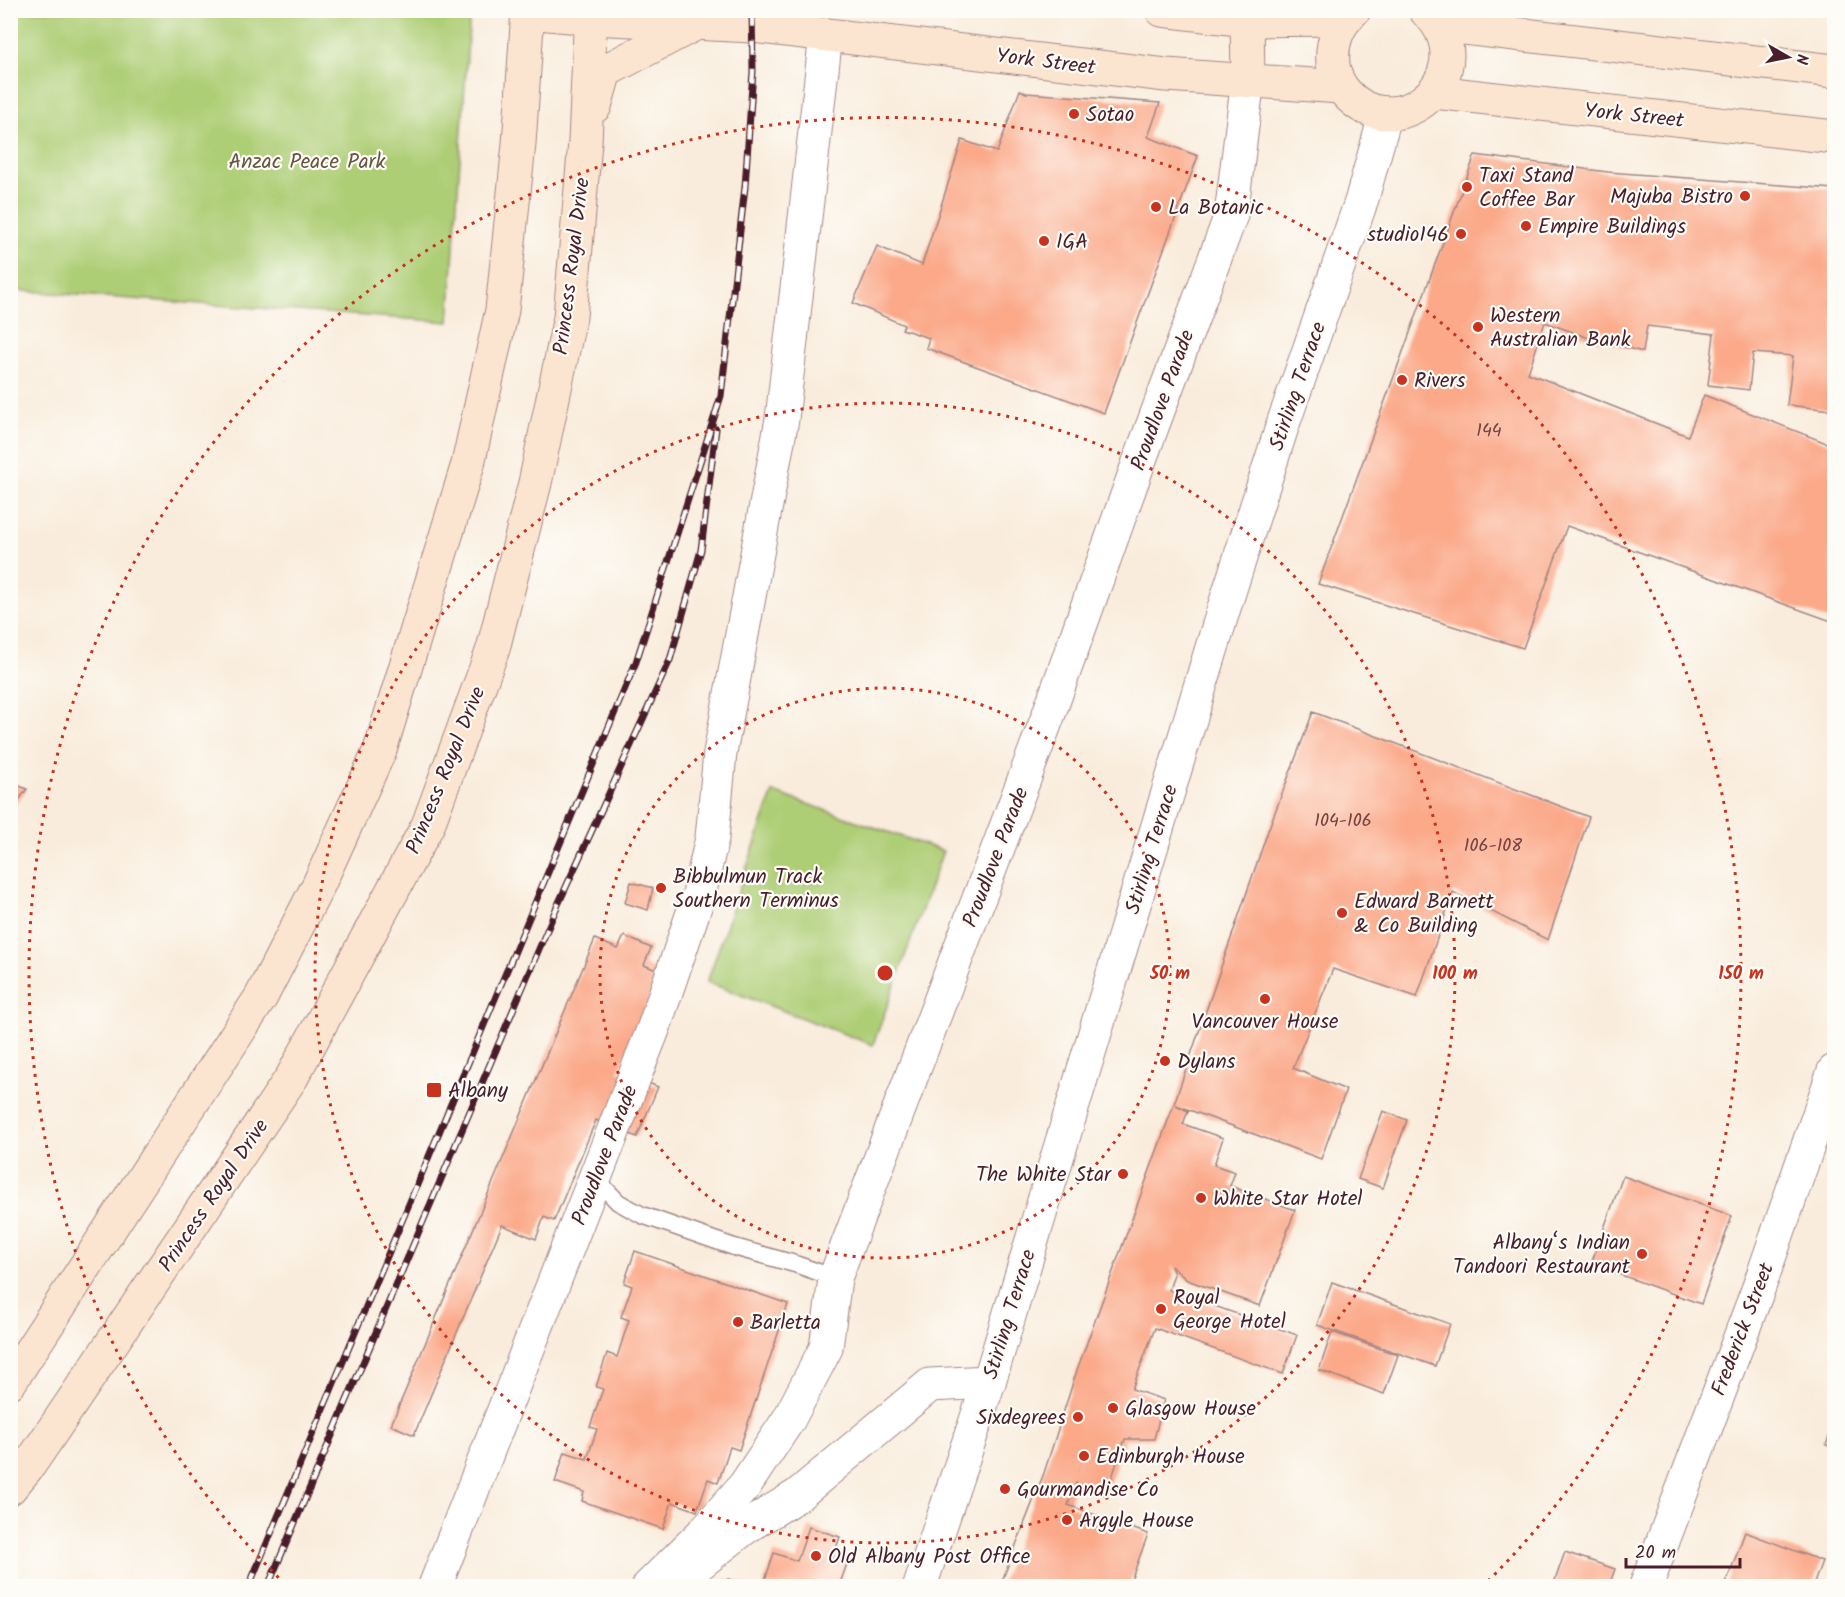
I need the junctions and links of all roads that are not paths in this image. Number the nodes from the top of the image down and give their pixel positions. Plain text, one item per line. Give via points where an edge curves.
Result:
1 (1162, 10) edge
2 (528, 11) edge
3 (591, 14) edge
4 (1246, 15) edge
5 (1350, 15) edge
6 (1432, 18) edge
7 (828, 23) edge
8 (696, 24) junction
9 (1834, 71) edge
10 (1248, 79) junction
11 (1341, 87) junction
12 (1434, 92) junction
13 (1386, 113) junction
14 (1834, 137) edge
15 (585, 142) junction
16 (1834, 1071) edge
17 (595, 1178) junction
18 (835, 1278) junction
19 (10, 1382) edge
20 (988, 1382) junction
21 (17, 1467) edge
22 (435, 1587) edge
23 (649, 1587) edge
24 (654, 1587) edge
25 (920, 1587) edge
26 (1646, 1587) edge

1 - 4 main road
2 - 3 main road
2 - 19 main road via 502,310 468,464 380,750 318,886 261,997
3 - 8 main road
3 - 15 main road, Princess Royal Drive
4 - 5 main road
4 - 10 main road
5 - 11 main road via 1336,35 1332,52
6 - 9 main road
6 - 12 main road via 1445,41 1447,59
7 - 8 main road, York Street
7 - 10 main road, York Street via 1166,75
7 - 17 street, Proudlove Parade via 782,419 720,753 712,838 699,895 654,1027
8 - 15 main road via 605,71
10 - 11 main road, York Street
10 - 18 street, Proudlove Parade via 1230,215 1047,719
11 - 13 main road via 1368,109
12 - 13 main road via 1420,104
12 - 14 main road, York Street
13 - 20 street, Stirling Terrace via 1361,202 1224,608
15 - 21 main road, Princess Royal Drive via 570,316 535,483 493,649 428,825 292,1077
16 - 26 street, Frederick Street via 1759,1287
17 - 18 lane via 618,1202 642,1215
17 - 22 street, Proudlove Parade
18 - 23 street, Proudlove Parade via 826,1348 789,1419 745,1485
20 - 24 street via 930,1385 798,1495 746,1527 699,1564
20 - 25 street, Stirling Terrace

